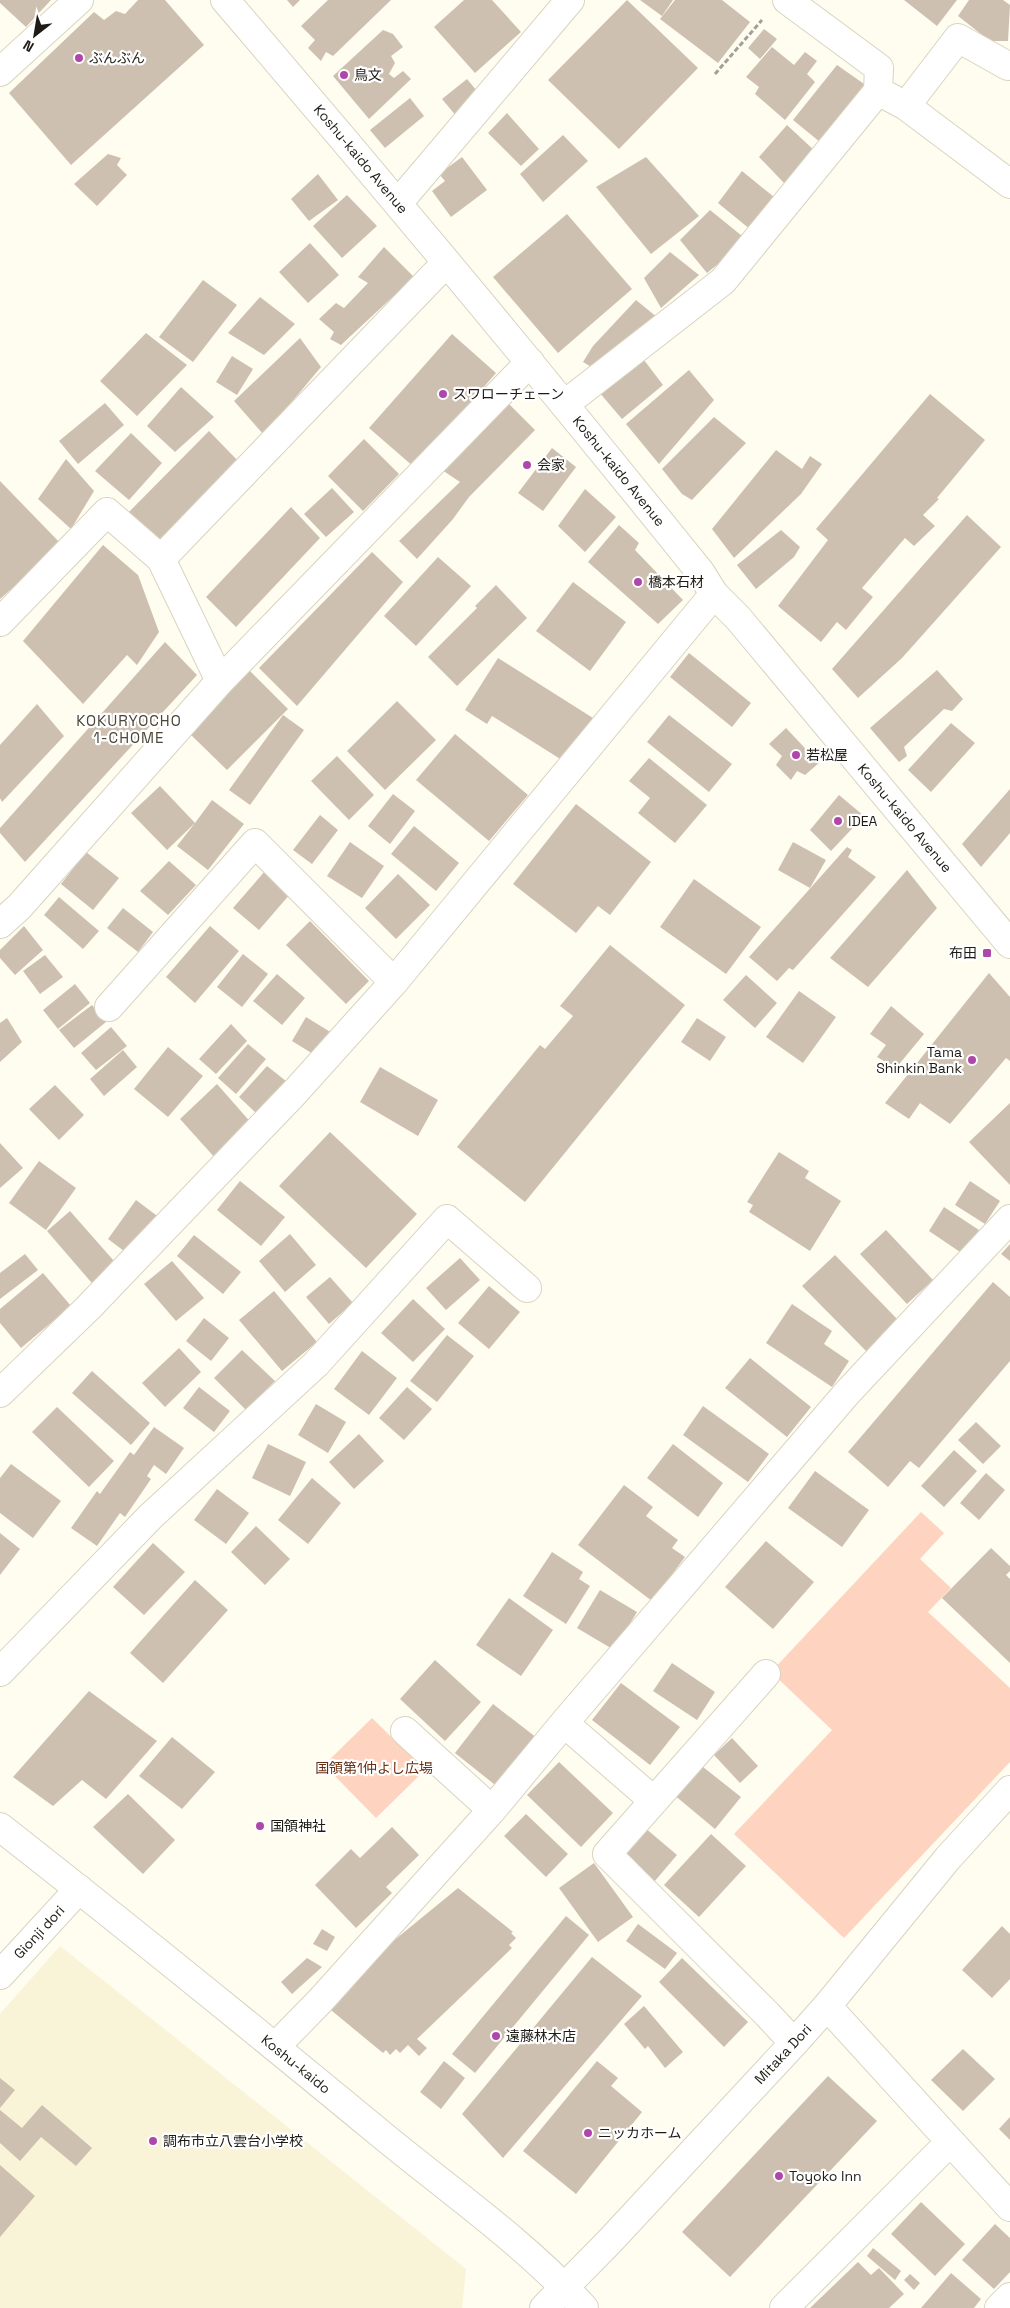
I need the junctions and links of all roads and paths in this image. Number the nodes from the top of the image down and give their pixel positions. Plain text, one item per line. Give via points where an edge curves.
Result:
1 (79, 0) edge
2 (225, 0) edge
3 (570, 0) edge
4 (776, 7) edge
5 (1009, 65) edge
6 (0, 72) edge
7 (715, 74) dead end
8 (878, 91) junction
9 (906, 106) junction
10 (1010, 184) edge
11 (399, 202) junction
12 (446, 263) junction
13 (530, 362) junction
14 (565, 404) junction
15 (160, 559) junction
16 (714, 594) junction
17 (0, 622) edge
18 (220, 681) junction
19 (0, 924) edge
20 (1010, 944) edge
21 (394, 982) junction
22 (109, 1007) dead end
23 (1010, 1219) edge
24 (527, 1288) dead end
25 (0, 1393) edge
26 (0, 1672) edge
27 (766, 1674) dead end
28 (564, 1723) junction
29 (405, 1731) dead end
30 (1010, 1790) edge
31 (654, 1801) junction
32 (492, 1810) junction
33 (0, 1827) edge
34 (79, 1889) junction
35 (0, 1975) edge
36 (827, 2006) junction
37 (794, 2043) junction
38 (275, 2047) junction
39 (950, 2142) junction
40 (1010, 2208) edge
41 (565, 2287) junction
42 (1010, 2297) edge
43 (544, 2308) edge
44 (584, 2308) edge
45 (784, 2308) edge
46 (999, 2308) edge

1 - 6 main road
2 - 11 main road, Koshu-kaido Avenue
3 - 11 main road
4 - 7 path
4 - 8 main road via 879,68
5 - 9 main road via 958,38
8 - 9 main road
8 - 14 main road via 723,281
9 - 10 main road
11 - 12 main road, Koshu-kaido Avenue
12 - 13 main road, Koshu-kaido Avenue
12 - 15 main road
13 - 14 main road, Koshu-kaido Avenue
13 - 18 main road
14 - 16 main road, Koshu-kaido Avenue via 701,573
15 - 17 main road via 107,512
15 - 18 main road
16 - 20 main road, Koshu-kaido Avenue via 738,618
16 - 21 main road
18 - 19 main road via 19,907
21 - 22 main road via 255,843
21 - 25 main road via 289,1098 88,1308
23 - 28 main road via 847,1393
24 - 26 main road via 447,1219 316,1364 151,1516
27 - 31 main road
28 - 31 main road
28 - 32 main road
29 - 32 main road
30 - 36 main road, Mitaka Dori via 948,1858
31 - 37 main road via 607,1854
32 - 38 main road
33 - 34 main road, Koshu-kaido
34 - 35 main road, Gionji dori
34 - 38 main road, Koshu-kaido
36 - 37 main road, Mitaka Dori
36 - 39 main road
37 - 41 main road, Mitaka Dori
38 - 41 main road, Koshu-kaido
39 - 40 main road
39 - 45 main road
41 - 43 main road, Mitaka Dori
41 - 44 main road, Koshu-kaido
42 - 46 main road

